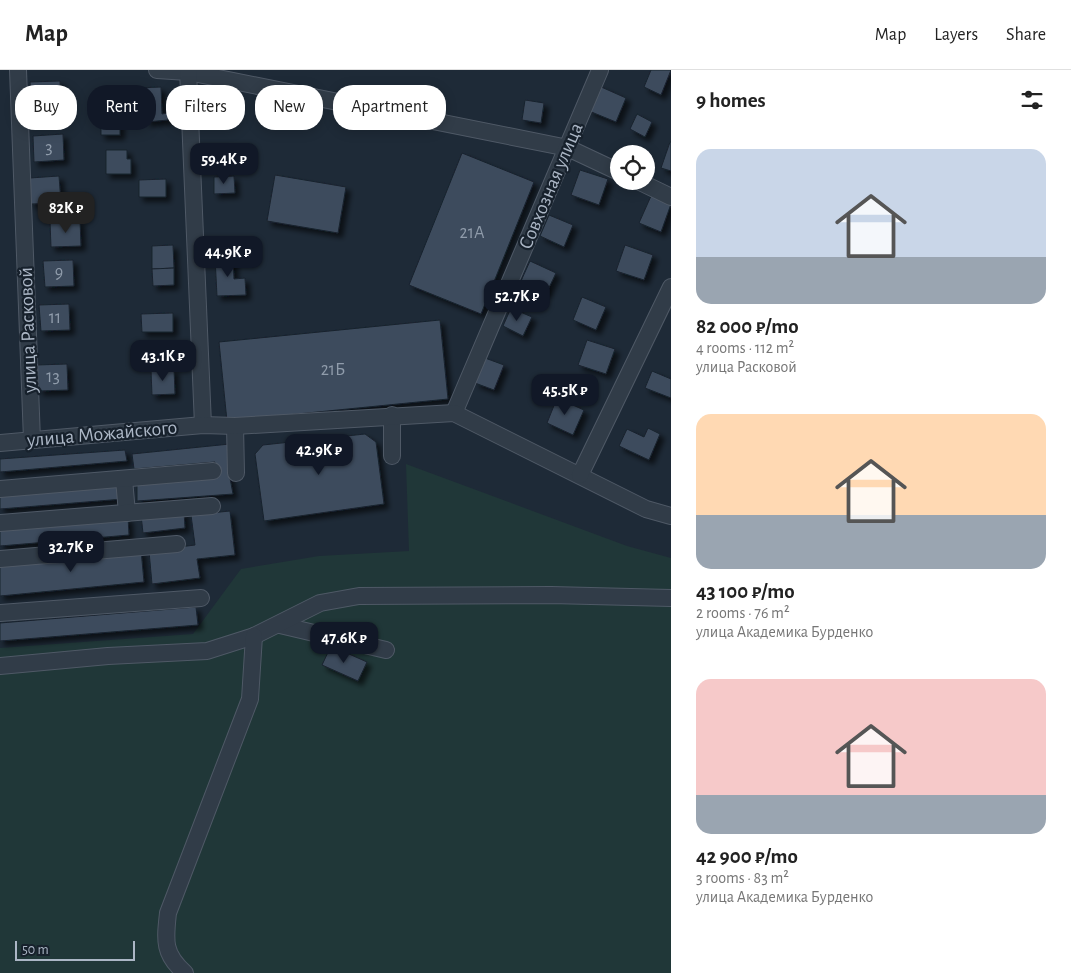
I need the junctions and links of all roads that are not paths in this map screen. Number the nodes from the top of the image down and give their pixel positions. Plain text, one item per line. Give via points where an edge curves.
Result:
1 (18, 70) edge
2 (157, 70) edge
3 (600, 70) edge
4 (188, 71) edge
5 (568, 148) junction
6 (610, 168) edge
7 (655, 189) edge
8 (671, 197) edge
9 (671, 287) edge
10 (454, 413) junction
11 (392, 415) junction
12 (203, 425) junction
13 (235, 426) junction
14 (32, 440) junction
15 (0, 443) edge
16 (392, 456) dead end
17 (213, 471) dead end
18 (236, 473) dead end
19 (580, 475) junction
20 (124, 479) junction
21 (0, 488) edge
22 (212, 506) dead end
23 (126, 513) junction
24 (671, 516) edge
25 (0, 523) edge
26 (177, 544) dead end
27 (0, 559) edge
28 (201, 598) dead end
29 (671, 598) edge
30 (0, 613) edge
31 (280, 625) junction
32 (254, 636) junction
33 (386, 650) dead end
34 (0, 666) edge
35 (185, 973) edge

1 - 14 street, улица Расковой
2 - 4 street
3 - 5 street, Совхозная улица
4 - 5 street
4 - 12 street
5 - 6 street
5 - 10 street, Совхозная улица
7 - 8 street
9 - 19 street
10 - 11 street, улица Можайского
10 - 19 street
11 - 13 street, улица Можайского
11 - 16 street
12 - 13 street, улица Можайского
12 - 14 street, улица Можайского
13 - 18 street
14 - 15 street, улица Можайского
17 - 20 street
19 - 24 street via 646,509
20 - 21 street
20 - 23 street
22 - 23 street
23 - 25 street
26 - 27 street
28 - 30 street
29 - 31 street via 359,596 320,603
31 - 32 street
31 - 33 street
32 - 34 street via 207,651
32 - 35 street via 250,699 168,913 166,937 172,962

